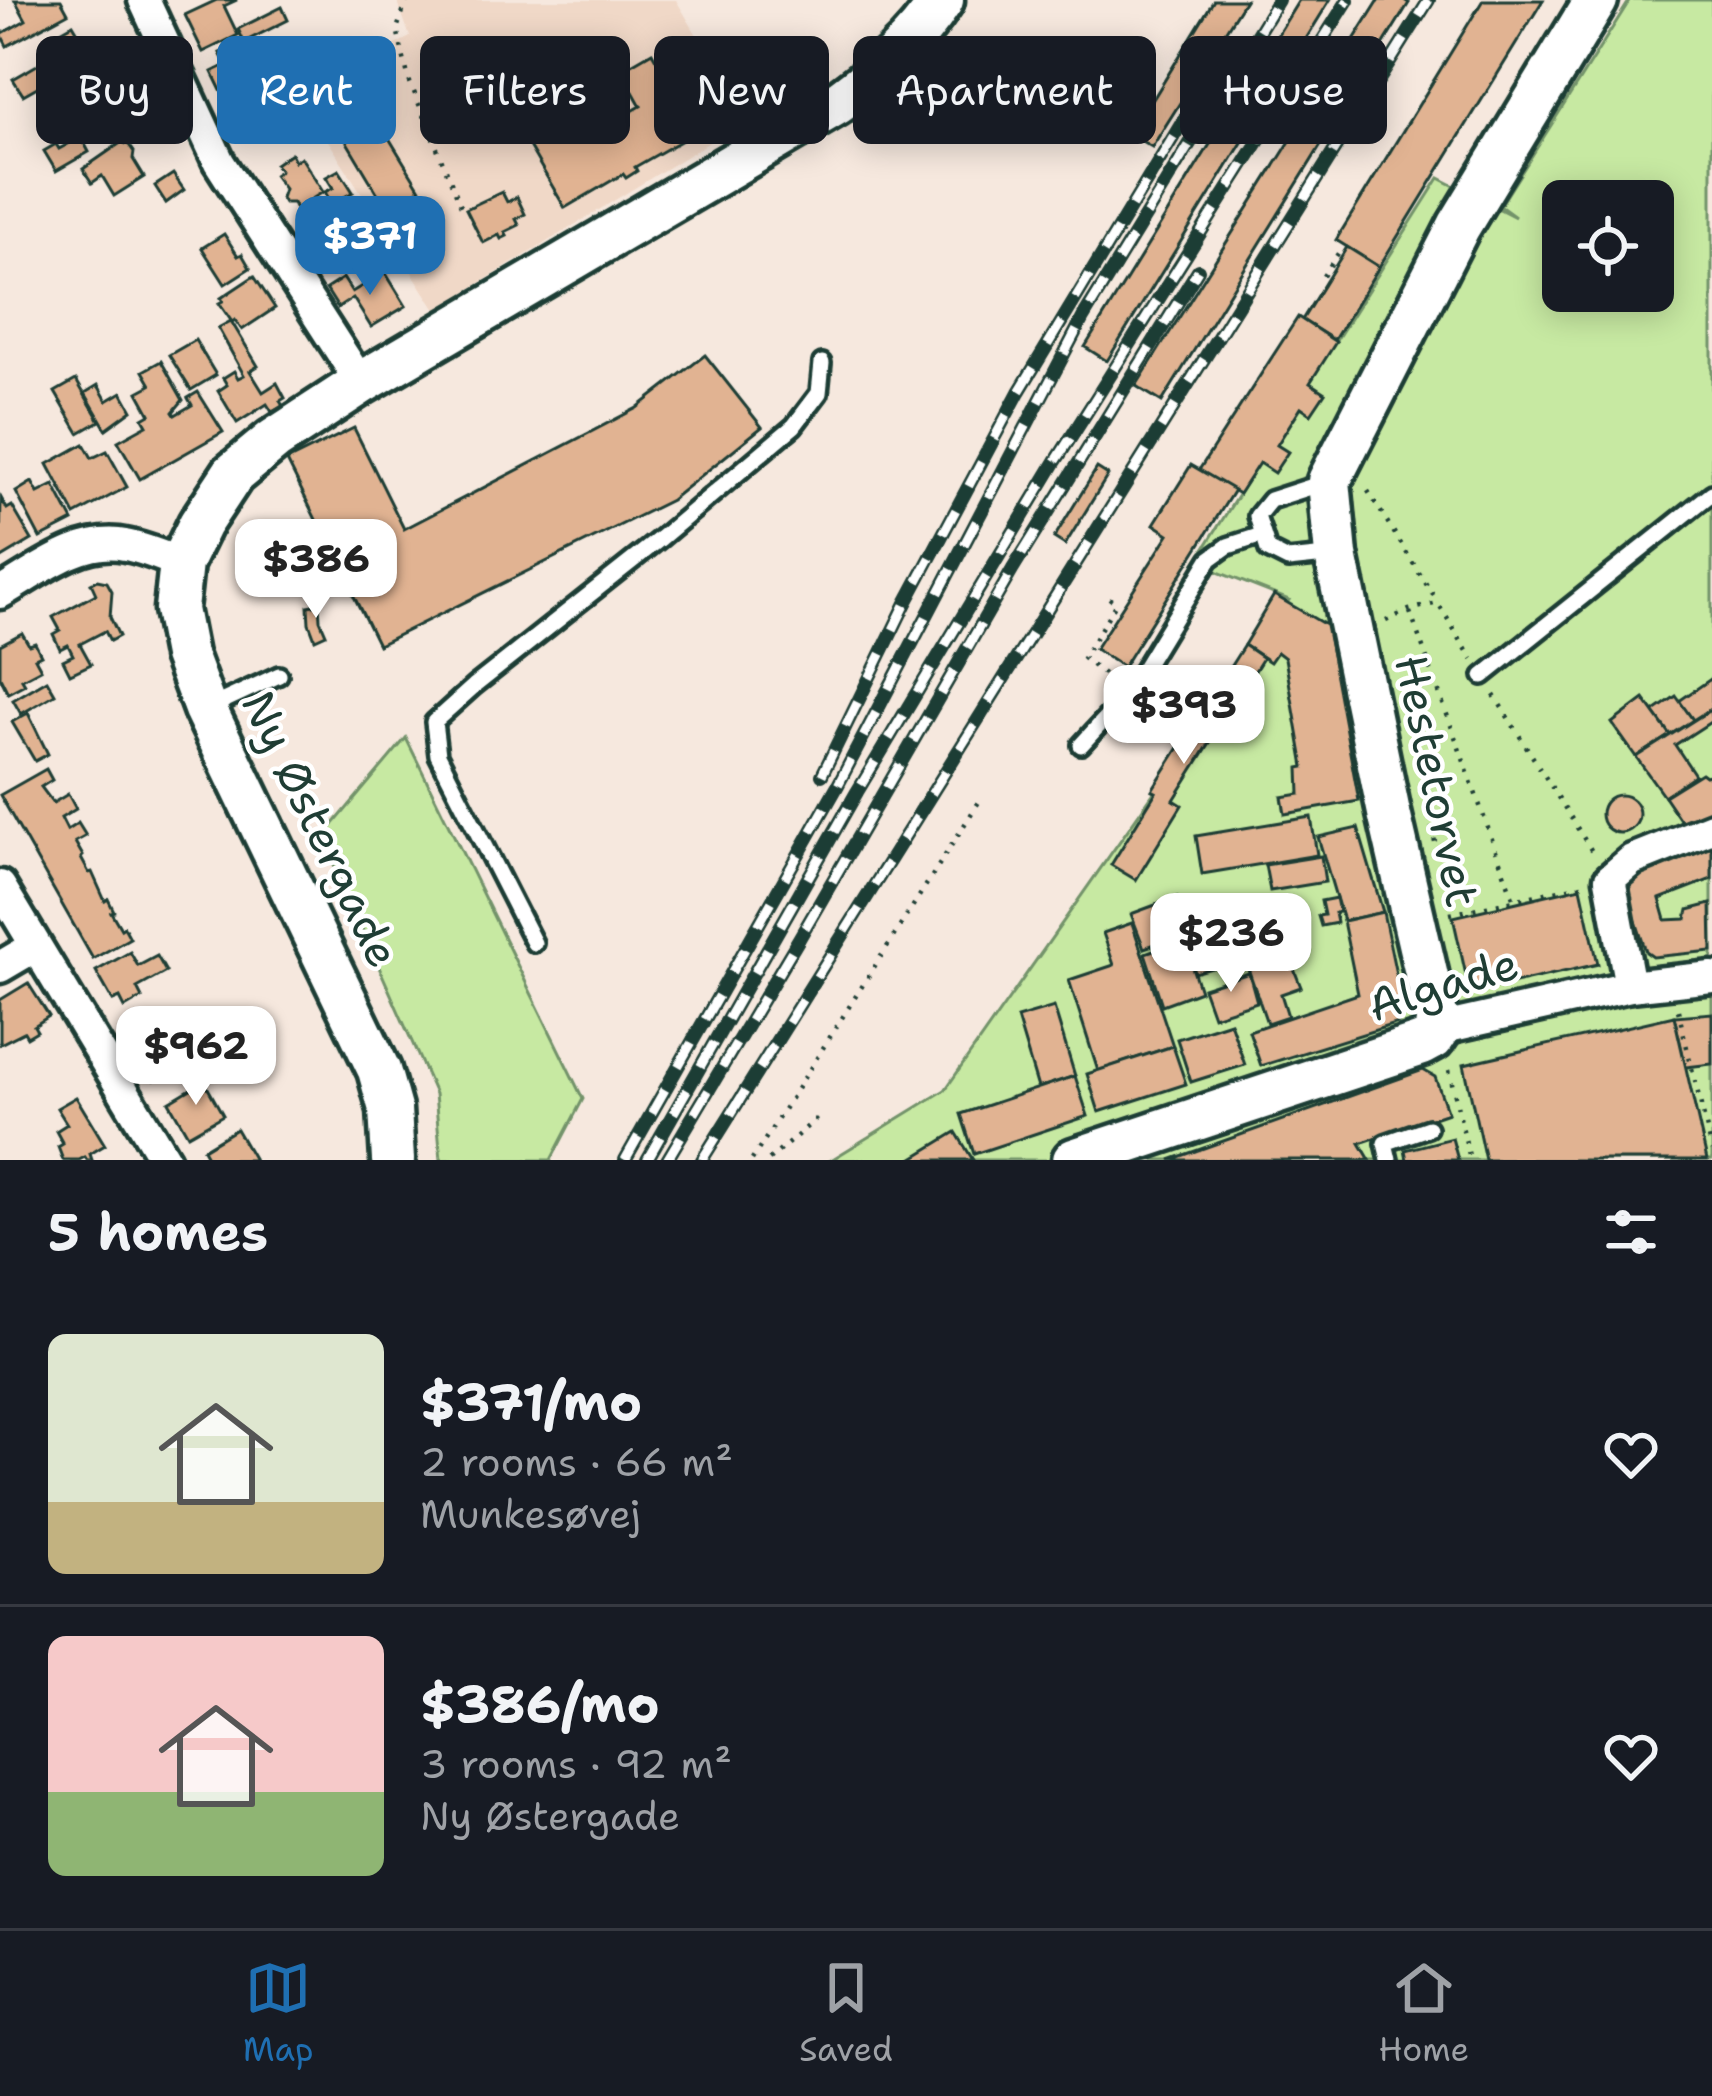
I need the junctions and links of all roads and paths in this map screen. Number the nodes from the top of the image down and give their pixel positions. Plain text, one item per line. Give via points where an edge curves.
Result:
1 (144, 0) edge
2 (406, 0) edge
3 (942, 0) edge
4 (1596, 0) edge
5 (461, 206) dead end
6 (1339, 252) dead end
7 (1323, 276) dead end
8 (822, 363) dead end
9 (361, 383) junction
10 (1337, 466) junction
11 (1712, 493) edge
12 (1262, 535) junction
13 (1336, 555) junction
14 (181, 563) junction
15 (0, 593) edge
16 (1109, 598) dead end
17 (1438, 603) junction
18 (1409, 610) junction
19 (1352, 631) junction
20 (278, 675) dead end
21 (1483, 676) junction
22 (1128, 694) junction
23 (205, 710) junction
24 (1411, 734) dead end
25 (1081, 745) dead end
26 (982, 797) dead end
27 (1712, 828) edge
28 (1441, 869) dead end
29 (1621, 870) junction
30 (0, 886) edge
31 (1514, 900) junction
32 (1450, 914) dead end
33 (534, 943) dead end
34 (34, 946) junction
35 (0, 967) edge
36 (1712, 977) edge
37 (1671, 981) junction
38 (1630, 986) junction
39 (1439, 1029) junction
40 (823, 1113) dead end
41 (1461, 1118) junction
42 (1436, 1125) joint
43 (1712, 1151) edge
44 (165, 1160) edge
45 (393, 1160) edge
46 (752, 1160) edge
47 (769, 1160) edge
48 (1073, 1160) edge
49 (1389, 1160) edge
50 (1470, 1160) edge

1 - 9 street via 219,162
2 - 5 path via 397,29 409,80
3 - 9 main road, Ny Østergade via 895,57 836,104
4 - 10 main road via 1452,238
6 - 7 path
8 - 33 lane via 819,393 794,426 434,722 438,755
9 - 14 main road, Ny Østergade via 232,475
10 - 12 lane via 1270,500 1257,516
10 - 13 main road, Hestetorvet
10 - 17 path
11 - 21 lane
12 - 13 lane via 1268,550 1288,560
12 - 22 lane via 1210,559
13 - 19 main road, Hestetorvet
14 - 15 street via 97,543
14 - 23 main road, Ny Østergade via 176,609
16 - 22 path via 1116,603 1083,658
17 - 18 path
17 - 21 path
18 - 19 path
18 - 31 path
19 - 39 main road, Hestetorvet
20 - 23 lane
21 - 29 path
22 - 25 lane
23 - 45 main road, Ny Østergade via 380,1070
24 - 28 path
26 - 46 path
27 - 29 street
29 - 31 path
29 - 38 street
30 - 34 street
31 - 32 path
34 - 35 street
34 - 44 street
36 - 37 street, Algade
37 - 38 street, Algade
37 - 43 path
38 - 39 street, Algade
39 - 41 path
39 - 48 main road, Algade via 1422,1044
40 - 47 path
41 - 42 path
41 - 50 path
42 - 49 lane via 1385,1143

